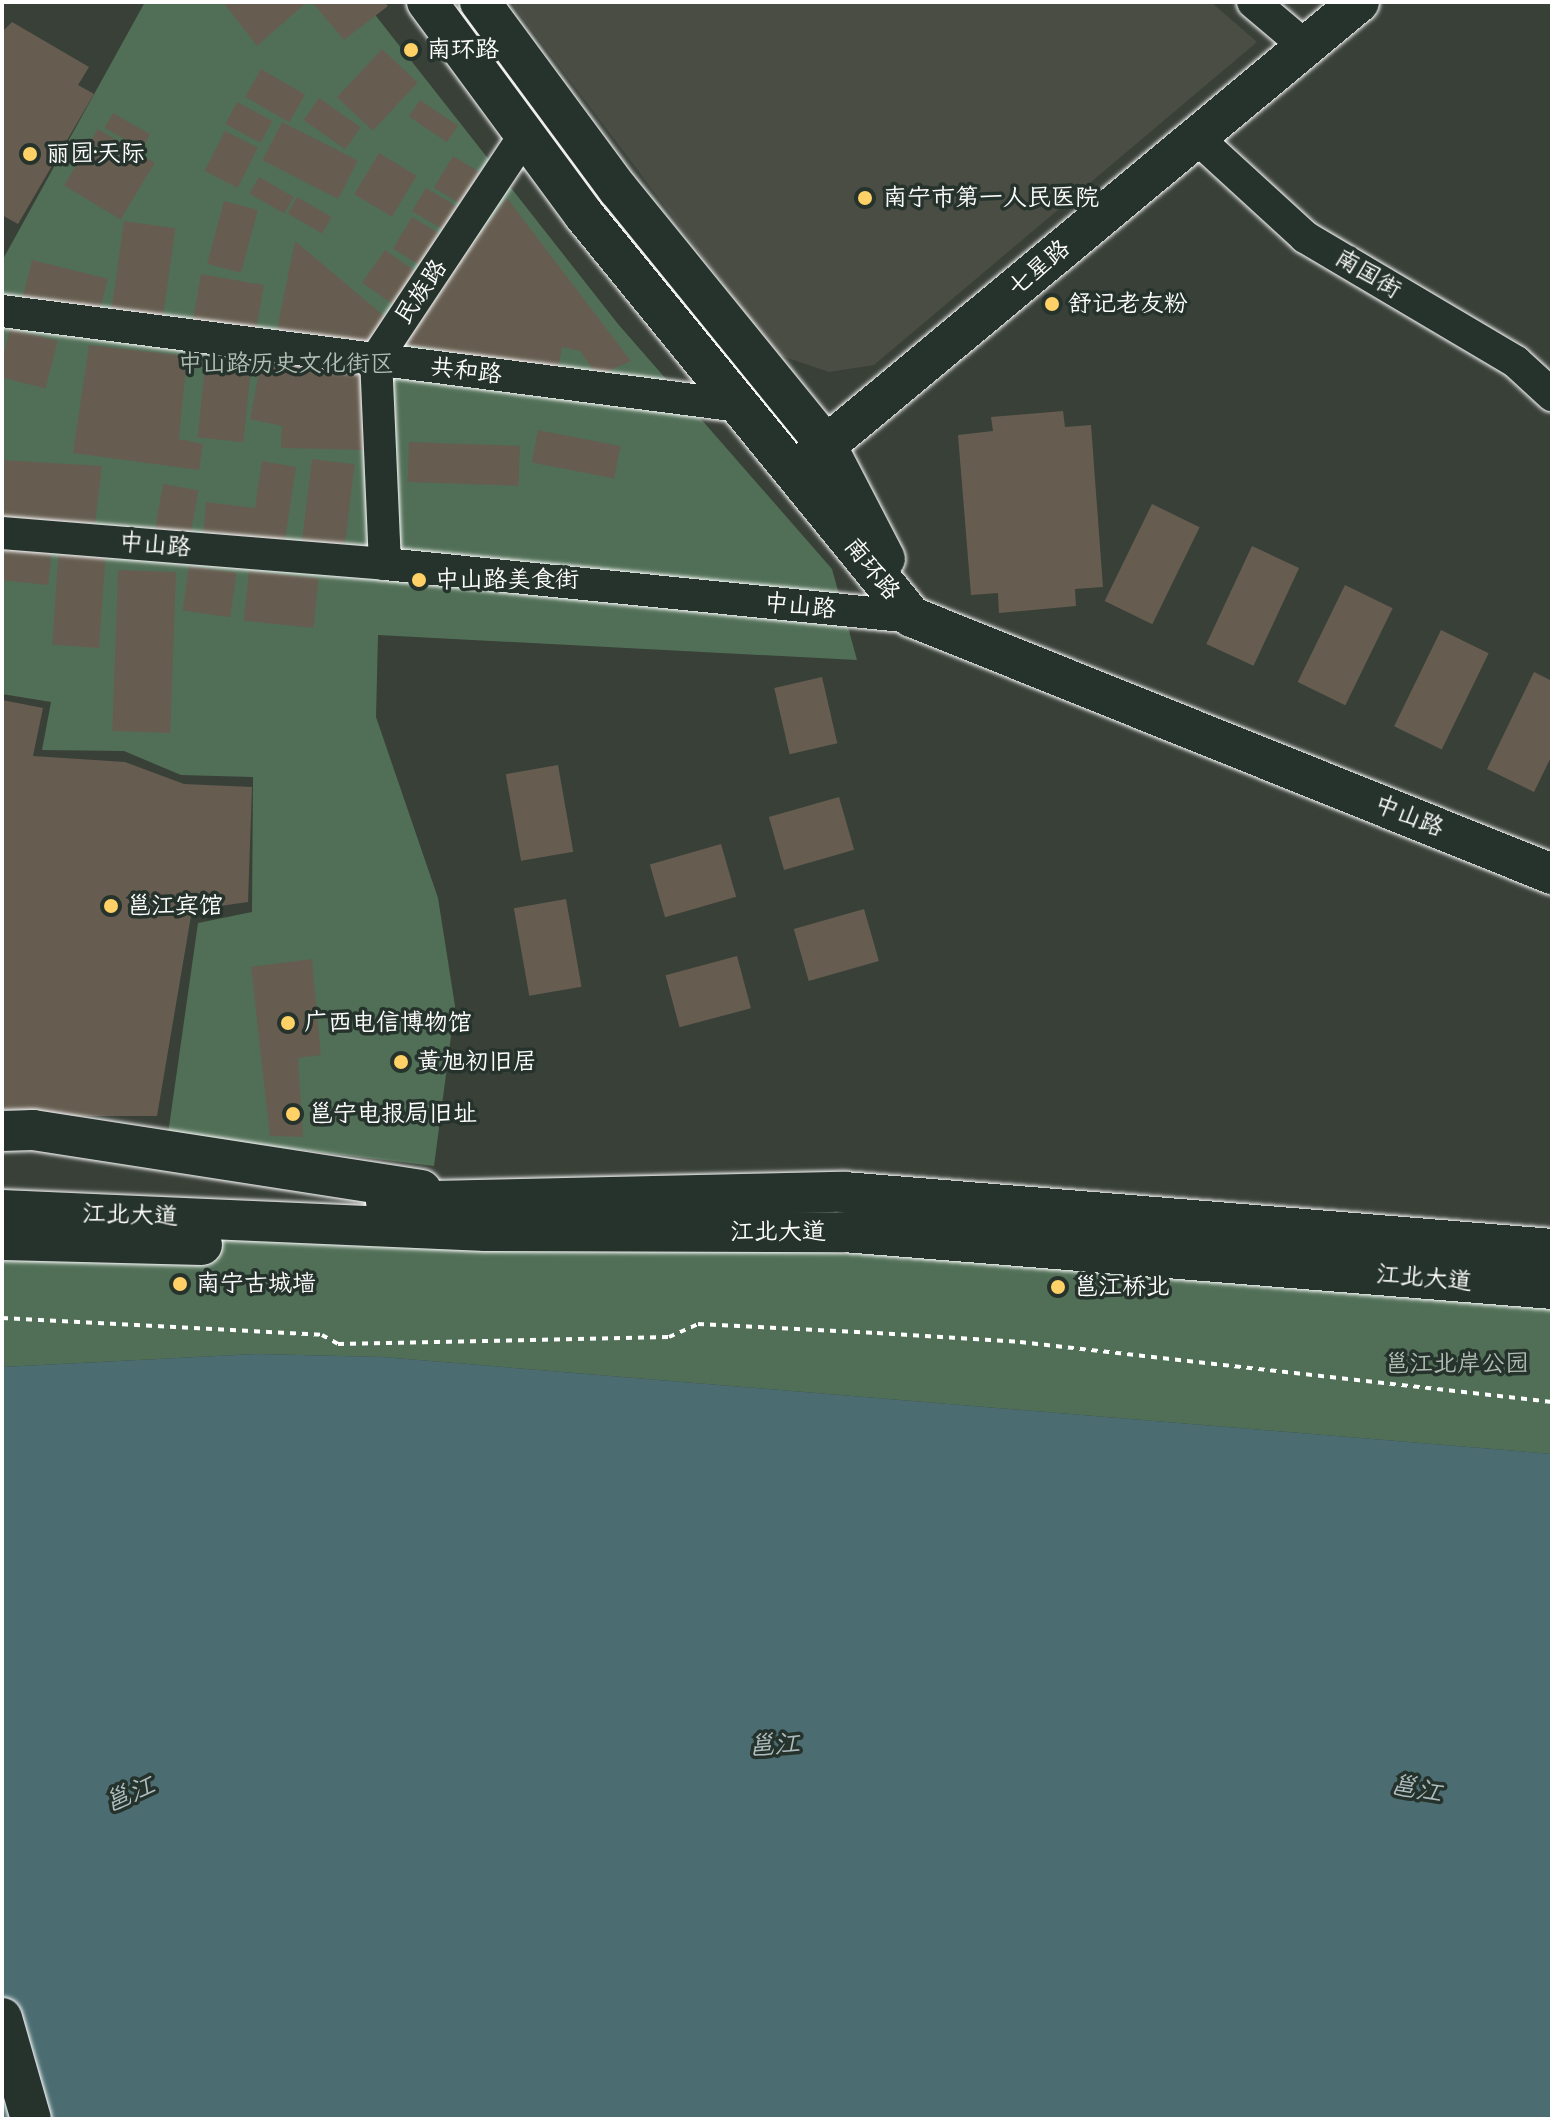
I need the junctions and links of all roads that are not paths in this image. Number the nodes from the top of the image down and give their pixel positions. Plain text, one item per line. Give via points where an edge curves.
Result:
1 (427, 2) edge
2 (480, 2) edge
3 (1253, 2) edge
4 (1359, 2) edge
5 (1305, 46) junction
6 (525, 135) junction
7 (1196, 137) junction
8 (2, 311) edge
9 (376, 359) junction
10 (1552, 395) edge
11 (740, 406) junction
12 (826, 445) junction
13 (794, 472) junction
14 (2, 533) edge
15 (385, 564) junction
16 (912, 617) junction
17 (1552, 874) edge
18 (2, 1131) edge
19 (2, 1188) edge
20 (2, 1210) edge
21 (334, 1213) junction
22 (483, 1215) junction
23 (2, 1240) edge
24 (1552, 1249) edge
25 (1552, 1289) edge
26 (2, 2018) edge
27 (31, 2119) edge

1 - 6 main road, 南环路
2 - 12 main road, 南环路 via 618,189
3 - 5 street
4 - 5 main road, 七星路
5 - 7 main road, 七星路
6 - 9 street, 民族路
6 - 11 main road, 南环路
7 - 10 street, 南国街 via 1305,237 1516,362
7 - 12 main road, 七星路
8 - 9 street, 共和路
9 - 11 street, 共和路
9 - 15 street
11 - 13 main road, 南环路
12 - 13 main road, 七星路
12 - 16 main road, 南环路
13 - 16 main road, 南环路
14 - 15 street, 中山路
15 - 16 street, 中山路
16 - 17 main road, 中山路
18 - 22 main road via 49,1132
19 - 21 main road, 江北大道
20 - 21 main road, 江北大道
21 - 22 main road, 江北大道
22 - 23 main road via 375,1250
22 - 24 main road, 江北大道 via 844,1192
22 - 25 main road, 江北大道 via 844,1232
26 - 27 main road

